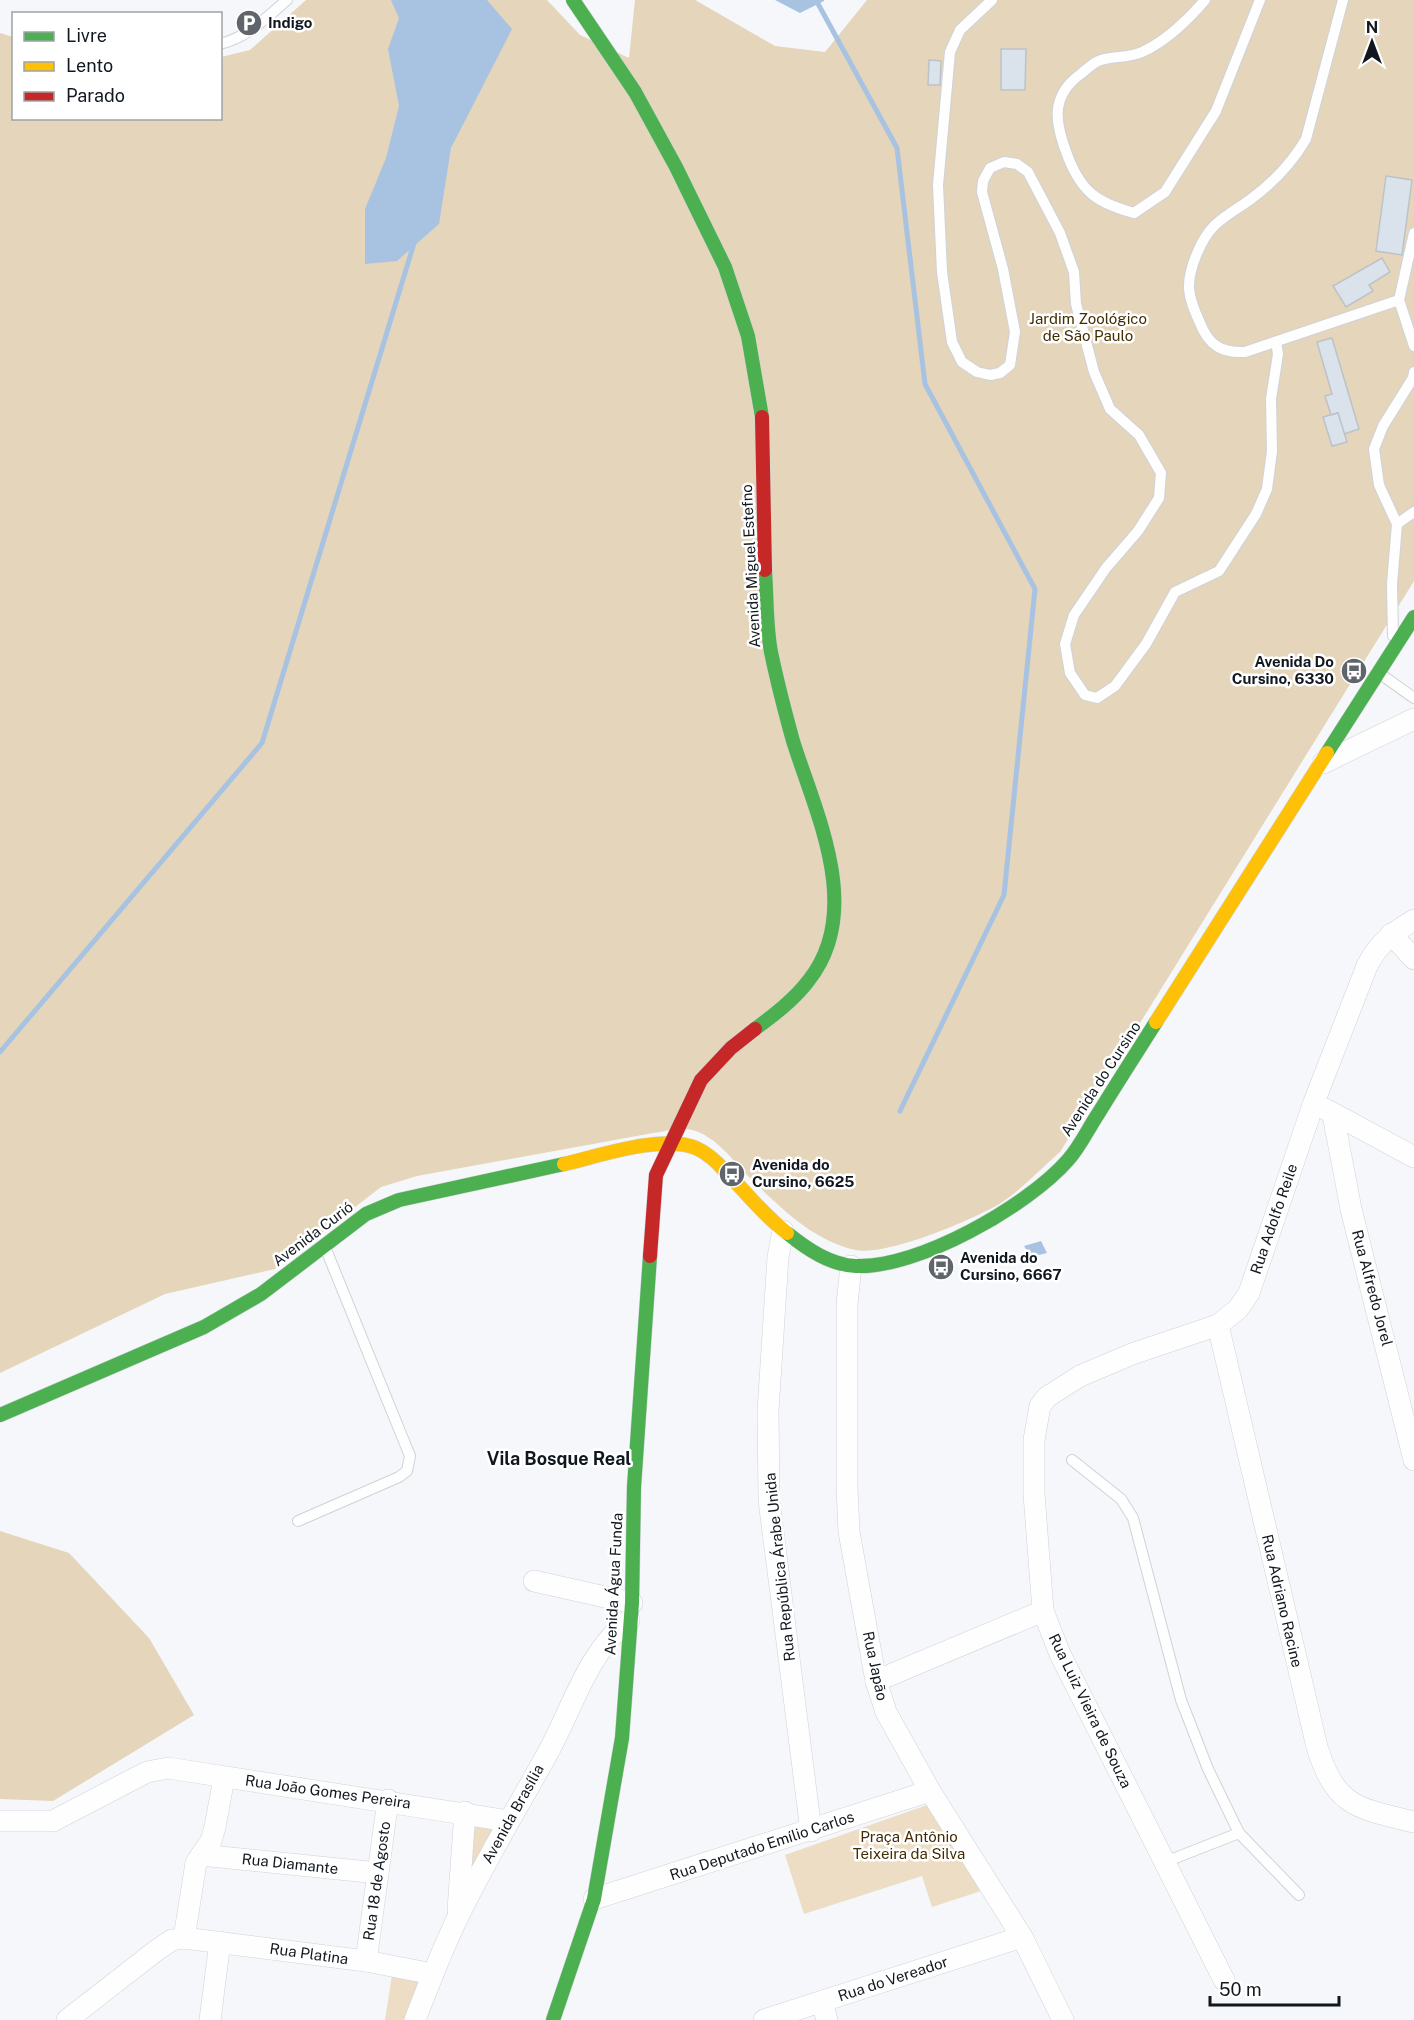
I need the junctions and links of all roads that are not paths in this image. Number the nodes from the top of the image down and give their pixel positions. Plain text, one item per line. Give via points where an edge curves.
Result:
1 (287, 0) edge
2 (573, 0) edge
3 (992, 0) edge
4 (1205, 0) edge
5 (1260, 0) edge
6 (1343, 0) edge
7 (222, 43) edge
8 (1414, 233) edge
9 (1400, 300) junction
10 (1276, 342) junction
11 (1414, 346) edge
12 (1414, 372) edge
13 (1414, 512) edge
14 (1396, 524) junction
15 (1414, 617) edge
16 (1393, 650) junction
17 (1379, 673) junction
18 (1414, 698) edge
19 (1414, 719) edge
20 (1323, 763) junction
21 (1414, 920) edge
22 (1391, 934) junction
23 (1414, 959) edge
24 (1314, 1102) junction
25 (1333, 1115) junction
26 (669, 1143) junction
27 (1414, 1157) edge
28 (783, 1231) junction
29 (325, 1247) junction
30 (851, 1266) junction
31 (1218, 1325) junction
32 (0, 1415) edge
33 (1035, 1422) joint
34 (1072, 1460) dead end
35 (1414, 1460) edge
36 (298, 1521) dead end
37 (534, 1581) dead end
38 (1043, 1611) junction
39 (631, 1612) junction
40 (876, 1681) junction
41 (224, 1778) junction
42 (930, 1791) junction
43 (388, 1800) junction
44 (465, 1812) junction
45 (0, 1821) edge
46 (509, 1821) junction
47 (1414, 1822) edge
48 (811, 1831) junction
49 (1239, 1833) junction
50 (201, 1855) junction
51 (1165, 1862) junction
52 (378, 1872) junction
53 (1299, 1895) dead end
54 (594, 1899) junction
55 (457, 1918) junction
56 (1022, 1937) junction
57 (184, 1938) junction
58 (220, 1942) junction
59 (366, 1961) junction
60 (433, 1974) junction
61 (1224, 1980) dead end
62 (825, 2011) edge
63 (67, 2020) edge
64 (213, 2020) edge
65 (415, 2020) edge
66 (553, 2020) edge
67 (764, 2020) edge
68 (1063, 2020) edge

1 - 7 lane via 251,31
2 - 26 main road, Avenida Miguel Estefno via 635,92 676,167 726,267 748,336 762,420 763,544 771,651 793,741 816,806 830,862 835,906 825,955 809,981 731,1048 701,1080
3 - 10 lane via 960,30 950,52 938,196 942,272 952,342 962,362 977,372 1000,373 1010,365 1015,332 982,192 990,168 1004,162 1017,164 1028,172 1060,233 1074,272 1082,332 1110,409 1139,435 1161,473 1159,498 1074,615 1065,644 1070,673 1085,695 1097,698 1115,686 1146,644 1175,592 1219,571 1256,514 1267,489 1272,451 1270,399 1278,354
4 - 5 lane via 1174,30 1141,52 1099,60 1076,77 1059,100 1056,122 1071,165 1082,186 1107,206 1134,213 1165,192 1216,111
6 - 10 lane via 1306,139 1280,174 1212,228 1203,240 1189,286 1201,328 1214,345 1228,353
8 - 9 lane
9 - 10 lane
9 - 11 lane
12 - 14 lane via 1374,449 1379,485
13 - 14 lane
14 - 16 lane
15 - 16 main road, Avenida do Cursino
16 - 17 main road, Avenida do Cursino
17 - 18 lane
17 - 20 main road, Avenida do Cursino
19 - 20 street
20 - 30 main road, Avenida do Cursino via 1057,1172 1022,1202 986,1224 931,1249 868,1266
21 - 22 street, Rua Adolfo Reile
22 - 23 street
22 - 24 street, Rua Adolfo Reile via 1367,966
24 - 25 street
24 - 31 street, Rua Adolfo Reile via 1249,1293
25 - 27 street
25 - 35 street, Rua Alfredo Jorel via 1351,1209
26 - 28 main road, Avenida do Cursino via 697,1148 710,1157
26 - 29 main road, Avenida Curió via 399,1200 366,1214
26 - 39 main road, Avenida Água Funda via 654,1189 634,1487
28 - 30 main road, Avenida do Cursino via 825,1256
28 - 48 street, Rua República Árabe Unida via 768,1411 769,1500
29 - 32 main road, Avenida Curió via 261,1294 204,1327
29 - 36 lane via 410,1463 399,1477
30 - 40 street, Rua Japão via 847,1315 849,1532
31 - 33 street, Rua Adolfo Reile via 1080,1376 1047,1397
31 - 47 street, Rua Adriano Racine via 1326,1774 1352,1804
33 - 38 street, Rua Luiz Vieira de Souza via 1034,1494
34 - 49 lane via 1121,1499 1133,1518 1181,1700
37 - 39 street
38 - 40 street
38 - 51 street, Rua Luiz Vieira de Souza via 1060,1654
39 - 46 street, Avenida Brasília via 601,1649
39 - 54 main road, Avenida Água Funda via 622,1738
40 - 42 street, Rua Japão via 886,1712
41 - 43 street, Rua João Gomes Pereira
41 - 45 street, Rua João Gomes Pereira via 175,1769 147,1772 53,1821
41 - 50 street via 215,1827
42 - 48 street, Rua Deputado Emílio Carlos
42 - 56 street, Rua Japão
43 - 44 street, Rua João Gomes Pereira
43 - 52 street, Rua 18 de Agosto
44 - 46 street, Rua João Gomes Pereira
44 - 55 street
46 - 55 street, Avenida Brasília
48 - 54 street, Rua Deputado Emílio Carlos
49 - 51 lane
49 - 53 lane
50 - 52 street, Rua Diamante
50 - 57 street via 193,1874
51 - 61 street, Rua Luiz Vieira de Souza
52 - 59 street, Rua 18 de Agosto
54 - 66 main road, Avenida Água Funda
55 - 60 street, Avenida Brasília
56 - 62 street, Rua do Vereador
56 - 68 street, Rua Japão
57 - 58 street, Rua Platina
57 - 63 street via 172,1940 157,1950
58 - 59 street, Rua Platina
58 - 64 street
59 - 60 street, Rua Platina
60 - 65 street, Avenida Brasília
62 - 67 street, Rua do Vereador

